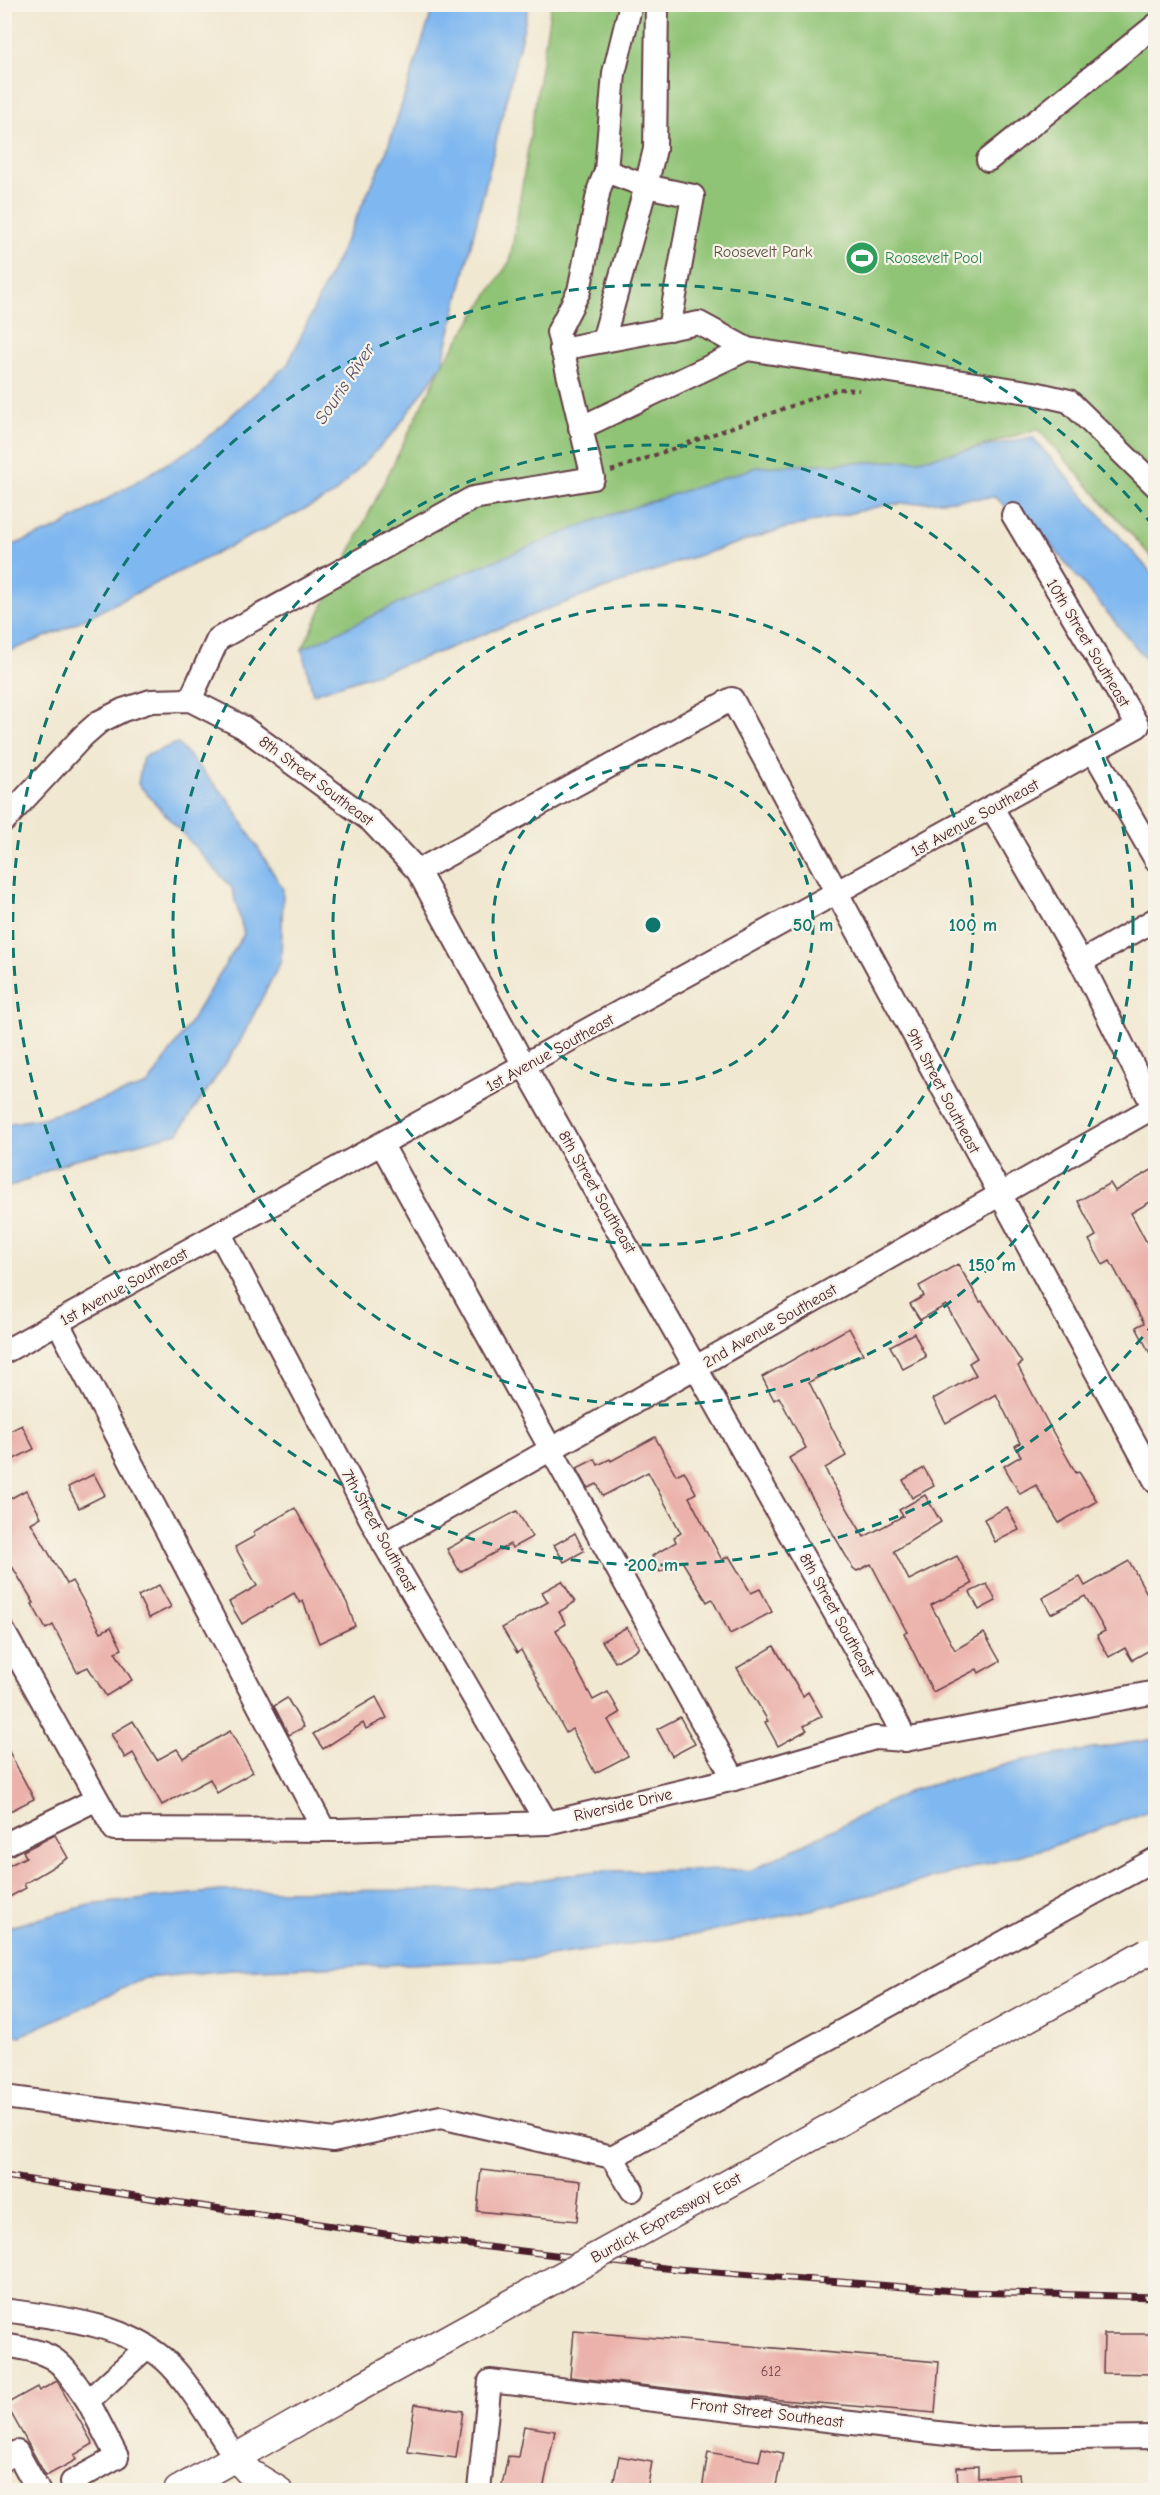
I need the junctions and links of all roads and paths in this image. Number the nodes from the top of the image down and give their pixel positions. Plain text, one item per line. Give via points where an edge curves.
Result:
1 (631, 4) edge
2 (657, 4) edge
3 (1155, 4) edge
4 (1155, 13) edge
5 (1155, 25) edge
6 (988, 160) dead end
7 (606, 171) junction
8 (646, 186) junction
9 (669, 329) junction
10 (603, 341) junction
11 (561, 349) junction
12 (747, 349) junction
13 (862, 390) dead end
14 (580, 428) junction
15 (593, 478) junction
16 (1155, 486) edge
17 (1012, 515) dead end
18 (190, 700) junction
19 (1094, 752) junction
20 (992, 808) junction
21 (4, 821) edge
22 (1155, 860) edge
23 (418, 871) junction
24 (837, 894) junction
25 (1155, 919) edge
26 (1081, 962) junction
27 (525, 1067) junction
28 (1155, 1109) edge
29 (382, 1145) junction
30 (1000, 1195) junction
31 (220, 1234) junction
32 (58, 1323) junction
33 (4, 1352) edge
34 (698, 1367) junction
35 (550, 1452) junction
36 (1155, 1482) edge
37 (384, 1544) junction
38 (4, 1632) edge
39 (1155, 1692) edge
40 (905, 1740) junction
41 (734, 1779) junction
42 (95, 1800) junction
43 (547, 1823) junction
44 (324, 1830) junction
45 (4, 1845) edge
46 (1155, 1859) edge
47 (1151, 1949) edge
48 (4, 2097) edge
49 (612, 2157) junction
50 (632, 2190) dead end
51 (4, 2310) edge
52 (47, 2316) junction
53 (4, 2345) edge
54 (147, 2348) junction
55 (36, 2350) junction
56 (88, 2401) junction
57 (1155, 2437) edge
58 (235, 2457) junction
59 (4, 2459) edge
60 (38, 2490) edge
61 (77, 2490) edge
62 (178, 2490) edge
63 (278, 2490) edge
64 (479, 2490) edge

1 - 7 street via 614,74
2 - 8 street via 656,149
3 - 4 street
5 - 6 street
7 - 8 street
7 - 11 street via 579,291 558,332
8 - 9 street via 693,196
8 - 10 street
9 - 10 street
9 - 12 street via 699,323
10 - 11 street
11 - 14 street
12 - 14 street
12 - 16 street via 1069,401
13 - 15 path via 838,388
14 - 15 street
15 - 18 street via 473,498 442,514 218,639
17 - 19 street, 10th Street Southeast via 1138,726
18 - 21 street via 151,701 99,722
18 - 23 street, 8th Street Southeast via 243,727 371,821
19 - 20 street, 1st Avenue Southeast
19 - 22 street
20 - 24 street, 1st Avenue Southeast
20 - 26 street
23 - 24 street, 9th Street Southeast via 732,699
23 - 27 street, 8th Street Southeast
24 - 27 street, 1st Avenue Southeast
24 - 30 street, 9th Street Southeast
25 - 26 street
26 - 28 street
27 - 29 street, 1st Avenue Southeast
27 - 34 street, 8th Street Southeast
28 - 30 street, 2nd Avenue Southeast
29 - 31 street, 1st Avenue Southeast
29 - 35 street
30 - 34 street, 2nd Avenue Southeast
30 - 36 street, 9th Street Southeast
31 - 32 street, 1st Avenue Southeast
31 - 37 street, 7th Street Southeast
32 - 33 street, 1st Avenue Southeast
32 - 44 street
34 - 35 street, 2nd Avenue Southeast
34 - 40 street, 8th Street Southeast
35 - 37 street, 2nd Avenue Southeast
35 - 41 street
37 - 43 street, 7th Street Southeast
38 - 42 street
39 - 40 street, Riverside Drive
40 - 41 street, Riverside Drive via 875,1738
41 - 43 street, Riverside Drive
42 - 44 street, Riverside Drive via 114,1829
42 - 45 street
43 - 44 street, Riverside Drive
46 - 49 street
47 - 58 main road, Burdick Expressway East, bridge
48 - 49 street via 333,2140 441,2117
49 - 50 street
51 - 52 street
52 - 54 street via 85,2322
52 - 55 street
53 - 55 street
54 - 56 street
54 - 58 street via 179,2376
55 - 56 street via 59,2360
56 - 61 street via 117,2457 72,2482
57 - 64 street, Front Street Southeast via 990,2439 490,2381
58 - 62 main road, Burdick Expressway East
58 - 63 main road via 250,2473
59 - 60 street via 17,2452

